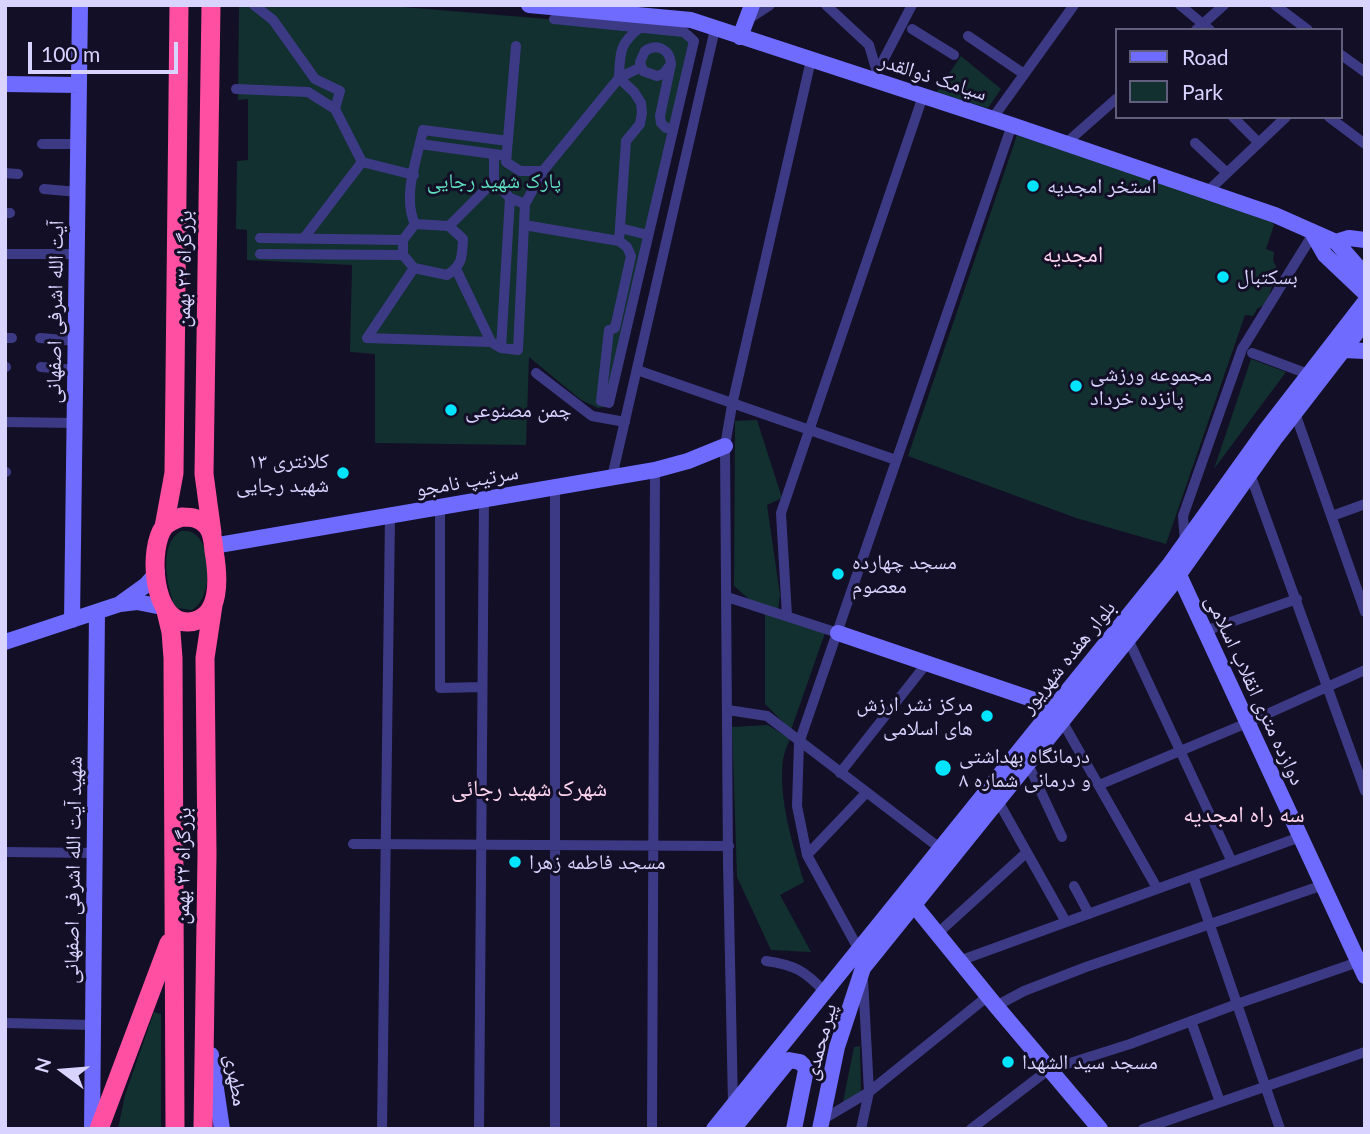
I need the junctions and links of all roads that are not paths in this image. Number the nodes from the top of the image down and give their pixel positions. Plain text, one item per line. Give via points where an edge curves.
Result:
1 (80, 5) edge
2 (179, 5) edge
3 (211, 5) edge
4 (254, 5) edge
5 (529, 5) edge
6 (770, 5) edge
7 (826, 5) edge
8 (912, 5) edge
9 (1074, 5) edge
10 (1180, 5) edge
11 (1224, 5) edge
12 (1275, 5) edge
13 (538, 6) edge
14 (749, 12) edge
15 (636, 16) edge
16 (554, 19) dead end
17 (1203, 28) edge
18 (1305, 28) edge
19 (715, 29) junction
20 (912, 29) dead end
21 (664, 30) junction
22 (968, 36) dead end
23 (740, 37) junction
24 (516, 46) dead end
25 (660, 48) junction
26 (954, 55) dead end
27 (1342, 55) edge
28 (811, 60) junction
29 (671, 64) junction
30 (641, 67) junction
31 (1365, 72) edge
32 (1024, 75) junction
33 (875, 76) junction
34 (619, 78) junction
35 (315, 79) junction
36 (5, 84) edge
37 (79, 85) junction
38 (236, 89) dead end
39 (308, 92) junction
40 (923, 96) junction
41 (1114, 101) edge
42 (335, 109) junction
43 (992, 119) junction
44 (1235, 119) edge
45 (1284, 119) edge
46 (1332, 119) edge
47 (1012, 125) junction
48 (673, 130) junction
49 (508, 141) junction
50 (1195, 143) dead end
51 (1259, 143) junction
52 (42, 144) dead end
53 (78, 144) junction
54 (420, 144) junction
55 (1065, 144) junction
56 (1365, 144) edge
57 (494, 154) junction
58 (506, 156) junction
59 (362, 162) junction
60 (543, 171) junction
61 (5, 173) edge
62 (1227, 173) junction
63 (18, 174) dead end
64 (414, 175) junction
65 (494, 181) junction
66 (44, 189) dead end
67 (78, 192) junction
68 (1207, 192) junction
69 (510, 198) junction
70 (525, 204) junction
71 (415, 224) junction
72 (524, 225) junction
73 (449, 226) junction
74 (620, 228) junction
75 (1313, 233) junction
76 (648, 235) junction
77 (260, 238) dead end
78 (304, 239) junction
79 (403, 240) junction
80 (1365, 240) edge
81 (619, 241) junction
82 (1336, 242) junction
83 (5, 254) edge
84 (77, 254) junction
85 (260, 254) dead end
86 (403, 255) junction
87 (414, 268) junction
88 (456, 269) junction
89 (1365, 275) edge
90 (1365, 293) edge
91 (1365, 302) edge
92 (1365, 322) edge
93 (40, 338) dead end
94 (76, 341) junction
95 (496, 345) junction
96 (1343, 350) junction
97 (1365, 351) edge
98 (1252, 353) dead end
99 (41, 368) dead end
100 (75, 370) junction
101 (637, 370) junction
102 (536, 373) dead end
103 (1308, 374) junction
104 (733, 404) junction
105 (1295, 412) junction
106 (5, 422) edge
107 (625, 422) junction
108 (75, 423) junction
109 (809, 430) junction
110 (725, 446) junction
111 (897, 460) junction
112 (655, 470) junction
113 (1250, 474) junction
114 (612, 477) junction
115 (555, 487) junction
116 (484, 499) junction
117 (1365, 505) edge
118 (440, 507) junction
119 (390, 515) junction
120 (1332, 516) junction
121 (164, 527) junction
122 (212, 539) junction
123 (1185, 542) junction
124 (157, 573) junction
125 (1179, 575) junction
126 (727, 597) junction
127 (1297, 599) junction
128 (120, 604) junction
129 (1364, 604) edge
130 (213, 605) junction
131 (164, 609) junction
132 (97, 612) junction
133 (788, 616) junction
134 (72, 620) junction
135 (1205, 631) junction
136 (838, 633) junction
137 (1128, 639) junction
138 (5, 642) edge
139 (927, 663) junction
140 (1365, 670) edge
141 (482, 687) junction
142 (1327, 687) junction
143 (728, 709) junction
144 (1058, 714) junction
145 (1247, 723) junction
146 (799, 743) junction
147 (1182, 750) junction
148 (1028, 764) junction
149 (840, 773) junction
150 (1100, 785) junction
151 (1365, 791) edge
152 (866, 793) junction
153 (998, 801) junction
154 (1062, 837) dead end
155 (1300, 837) junction
156 (353, 844) dead end
157 (386, 844) junction
158 (481, 844) junction
159 (555, 845) junction
160 (653, 845) junction
161 (729, 846) junction
162 (941, 849) junction
163 (5, 852) edge
164 (94, 853) junction
165 (1026, 853) junction
166 (807, 855) junction
167 (1232, 862) junction
168 (1193, 876) junction
169 (1323, 885) junction
170 (1074, 886) dead end
171 (1157, 888) junction
172 (914, 905) junction
173 (1089, 914) junction
174 (1066, 922) junction
175 (1209, 924) junction
176 (173, 932) junction
177 (937, 933) junction
178 (859, 950) junction
179 (205, 951) junction
180 (766, 961) dead end
181 (959, 961) junction
182 (863, 968) junction
183 (1362, 969) edge
184 (825, 992) junction
185 (992, 1001) junction
186 (1237, 1004) junction
187 (1191, 1021) junction
188 (5, 1023) edge
189 (93, 1025) junction
190 (208, 1038) junction
191 (1365, 1052) edge
192 (1048, 1070) junction
193 (1265, 1087) junction
194 (869, 1092) junction
195 (1220, 1102) junction
196 (733, 1105) junction
197 (821, 1124) edge
198 (92, 1129) edge
199 (99, 1129) edge
200 (175, 1129) edge
201 (203, 1129) edge
202 (211, 1129) edge
203 (222, 1129) edge
204 (382, 1129) edge
205 (479, 1129) edge
206 (555, 1129) edge
207 (652, 1129) edge
208 (714, 1129) edge
209 (733, 1129) edge
210 (794, 1129) edge
211 (861, 1129) edge
212 (971, 1129) edge
213 (1100, 1129) edge
214 (1143, 1129) edge
215 (1280, 1129) edge

1 - 37 main road, آیت الله اشرفی اصفهانی
2 - 121 highway, بزرگراه ۲۲ بهمن via 174,473
3 - 122 highway, بزرگراه ۲۲ بهمن via 204,474
4 - 35 street via 273,20
5 - 13 main road, سیامک ذوالقدر
6 - 14 street
7 - 33 street via 869,45
8 - 33 street
9 - 32 street
10 - 17 street
11 - 17 street
12 - 18 street
13 - 15 main road, سیامک ذوالقدر
14 - 23 main road
15 - 16 street
15 - 19 main road, سیامک ذوالقدر via 691,20
15 - 21 street
15 - 34 street via 622,49
19 - 23 main road, سیامک ذوالقدر
19 - 101 street
20 - 26 street
21 - 25 street
21 - 48 street via 684,32 694,41
22 - 32 street
23 - 28 main road, سیامک ذوالقدر
24 - 49 street
25 - 29 street via 670,55
25 - 30 street via 645,51
27 - 31 street
28 - 33 main road, سیامک ذوالقدر
28 - 104 street
29 - 30 street via 657,76
29 - 48 street via 660,116 661,123
30 - 34 street
32 - 43 street
33 - 40 main road, سیامک ذوالقدر
34 - 60 street
34 - 74 street via 635,92 642,113 640,124 626,141
35 - 39 street
35 - 42 street via 340,91
36 - 37 main road
37 - 53 main road, آیت الله اشرفی اصفهانی
38 - 39 street
39 - 42 street
40 - 43 main road, سیامک ذوالقدر
40 - 109 street
41 - 55 street
42 - 59 street
43 - 47 main road, سیامک ذوالقدر
44 - 51 street
45 - 51 street
46 - 56 street
47 - 55 main road, سیامک ذوالقدر
47 - 111 street
48 - 76 street
49 - 54 street via 423,130
49 - 58 street
50 - 62 street
51 - 62 street
52 - 53 street
53 - 67 main road, آیت الله اشرفی اصفهانی
54 - 57 street
54 - 64 street
55 - 68 main road, سیامک ذوالقدر
57 - 58 street
57 - 65 street
58 - 60 street via 506,162 520,171
59 - 64 street
59 - 78 street
60 - 70 street
61 - 63 street
62 - 68 street
64 - 71 street via 410,213
65 - 69 street
65 - 73 street
66 - 67 street
67 - 84 main road, آیت الله اشرفی اصفهانی
68 - 75 main road, سیامک ذوالقدر
69 - 70 street
69 - 95 street
70 - 72 street
71 - 73 street
71 - 79 street
72 - 81 street
72 - 95 street via 518,350
73 - 88 street via 463,239 462,261
74 - 76 street
74 - 81 street
75 - 82 main road, سیامک ذوالقدر
75 - 90 main road via 1325,255
75 - 123 street via 1242,349 1183,516
76 - 81 street via 609,403 601,401 609,330 615,328 631,256
77 - 78 street
78 - 79 street
79 - 86 street
80 - 82 main road
82 - 89 main road, سیامک ذوالقدر
83 - 84 street
84 - 94 main road, آیت الله اشرفی اصفهانی
85 - 86 street
86 - 87 street
87 - 88 street via 447,275
87 - 95 street via 367,338
88 - 95 street
91 - 103 main road, بلوار هفده شهریور
92 - 96 main road, بلوار هفده شهریور
93 - 94 street
94 - 100 main road, آیت الله اشرفی اصفهانی
96 - 97 main road
96 - 105 main road, بلوار هفده شهریور
98 - 103 street
99 - 100 street
100 - 108 main road, آیت الله اشرفی اصفهانی
101 - 104 street
101 - 107 street
102 - 107 street via 592,416
103 - 123 main road, بلوار هفده شهریور
104 - 109 street
104 - 110 street
105 - 113 main road, بلوار هفده شهریور
105 - 120 street
106 - 108 street
107 - 114 street
108 - 134 main road, آیت الله اشرفی اصفهانی
109 - 111 street
109 - 133 street via 781,513
110 - 112 main road, سرتیپ نامجو
110 - 126 street
111 - 136 street
112 - 114 main road, سرتیپ نامجو
112 - 160 street
113 - 125 main road, بلوار هفده شهریور
113 - 127 street
114 - 115 main road, سرتیپ نامجو
115 - 116 main road, سرتیپ نامجو
115 - 159 street
116 - 118 main road, سرتیپ نامجو
116 - 141 street
117 - 120 street
118 - 119 main road, سرتیپ نامجو
118 - 141 street via 440,688
119 - 122 main road, سرتیپ نامجو
119 - 157 street
120 - 129 street
121 - 122 highway via 175,519 190,517 203,522
121 - 124 highway via 157,548
122 - 130 highway via 217,574
123 - 144 main road, بلوار هفده شهریور
124 - 128 main road
124 - 131 highway
125 - 135 main road, دوازده متری انقلاب اسلامی
125 - 137 main road, بلوار هفده شهریور
126 - 133 street
126 - 143 street
127 - 135 street
127 - 142 street
128 - 131 main road via 137,602
128 - 132 main road
130 - 131 highway via 191,622 177,620
130 - 179 highway, بزرگراه ۲۲ بهمن via 205,658
131 - 176 highway, بزرگراه ۲۲ بهمن via 173,658
132 - 134 main road
132 - 164 main road, شهید آیت الله اشرفی اصفهانی
133 - 136 street
134 - 138 main road
135 - 145 main road, دوازده متری انقلاب اسلامی
136 - 139 main road
136 - 146 street
137 - 144 main road, بلوار هفده شهریور
137 - 147 street
139 - 144 main road
139 - 149 street
140 - 142 street
141 - 158 street
142 - 145 street
142 - 151 street
143 - 146 street via 766,716
143 - 161 street
144 - 148 main road, بلوار هفده شهریور
144 - 150 street
144 - 162 main road, بلوار هفده شهریور
145 - 147 street
145 - 155 main road, دوازده متری انقلاب اسلامی
146 - 149 street
146 - 166 street via 797,806
147 - 150 street
147 - 167 street
148 - 153 main road, بلوار هفده شهریور
148 - 154 street
149 - 152 street
150 - 171 street
152 - 162 street
152 - 166 street
153 - 165 street
153 - 172 main road, بلوار هفده شهریور
155 - 167 street
155 - 169 main road, دوازده متری انقلاب اسلامی
156 - 157 street
157 - 158 street
157 - 204 street
158 - 159 street
158 - 205 street
159 - 160 street
159 - 206 street
160 - 161 street
160 - 207 street
161 - 196 street
162 - 178 main road, بلوار هفده شهریور
163 - 164 street
164 - 189 main road, شهید آیت الله اشرفی اصفهانی
165 - 174 street
165 - 177 street
166 - 178 street
167 - 168 street
168 - 171 street
168 - 175 street
169 - 175 street
169 - 183 main road, دوازده متری انقلاب اسلامی
170 - 173 street
171 - 173 street
172 - 177 main road
172 - 182 main road, بلوار هفده شهریور
173 - 174 street
174 - 181 street
175 - 185 street
175 - 186 street
176 - 199 highway
176 - 200 highway, بزرگراه ۲۲ بهمن
177 - 181 main road
178 - 184 main road, بلوار هفده شهریور
179 - 190 highway
179 - 201 highway, بزرگراه ۲۲ بهمن
180 - 184 street via 798,968
181 - 185 main road
182 - 194 street
182 - 197 main road, پیرمحمدی via 837,1047
183 - 186 street
184 - 196 main road, بلوار هفده شهریور
185 - 192 main road
185 - 194 street
186 - 187 street
186 - 193 street
187 - 192 street
187 - 195 street
188 - 189 street
189 - 198 main road, شهید آیت الله اشرفی اصفهانی
190 - 202 highway
190 - 203 main road, مطهری
191 - 193 street
192 - 212 street
192 - 213 main road
193 - 195 street
193 - 215 street
194 - 197 street
194 - 211 street
195 - 214 street
196 - 208 main road, بلوار هفده شهریور
209 - 210 main road, پیرمحمدی via 789,1060 800,1062 806,1070

